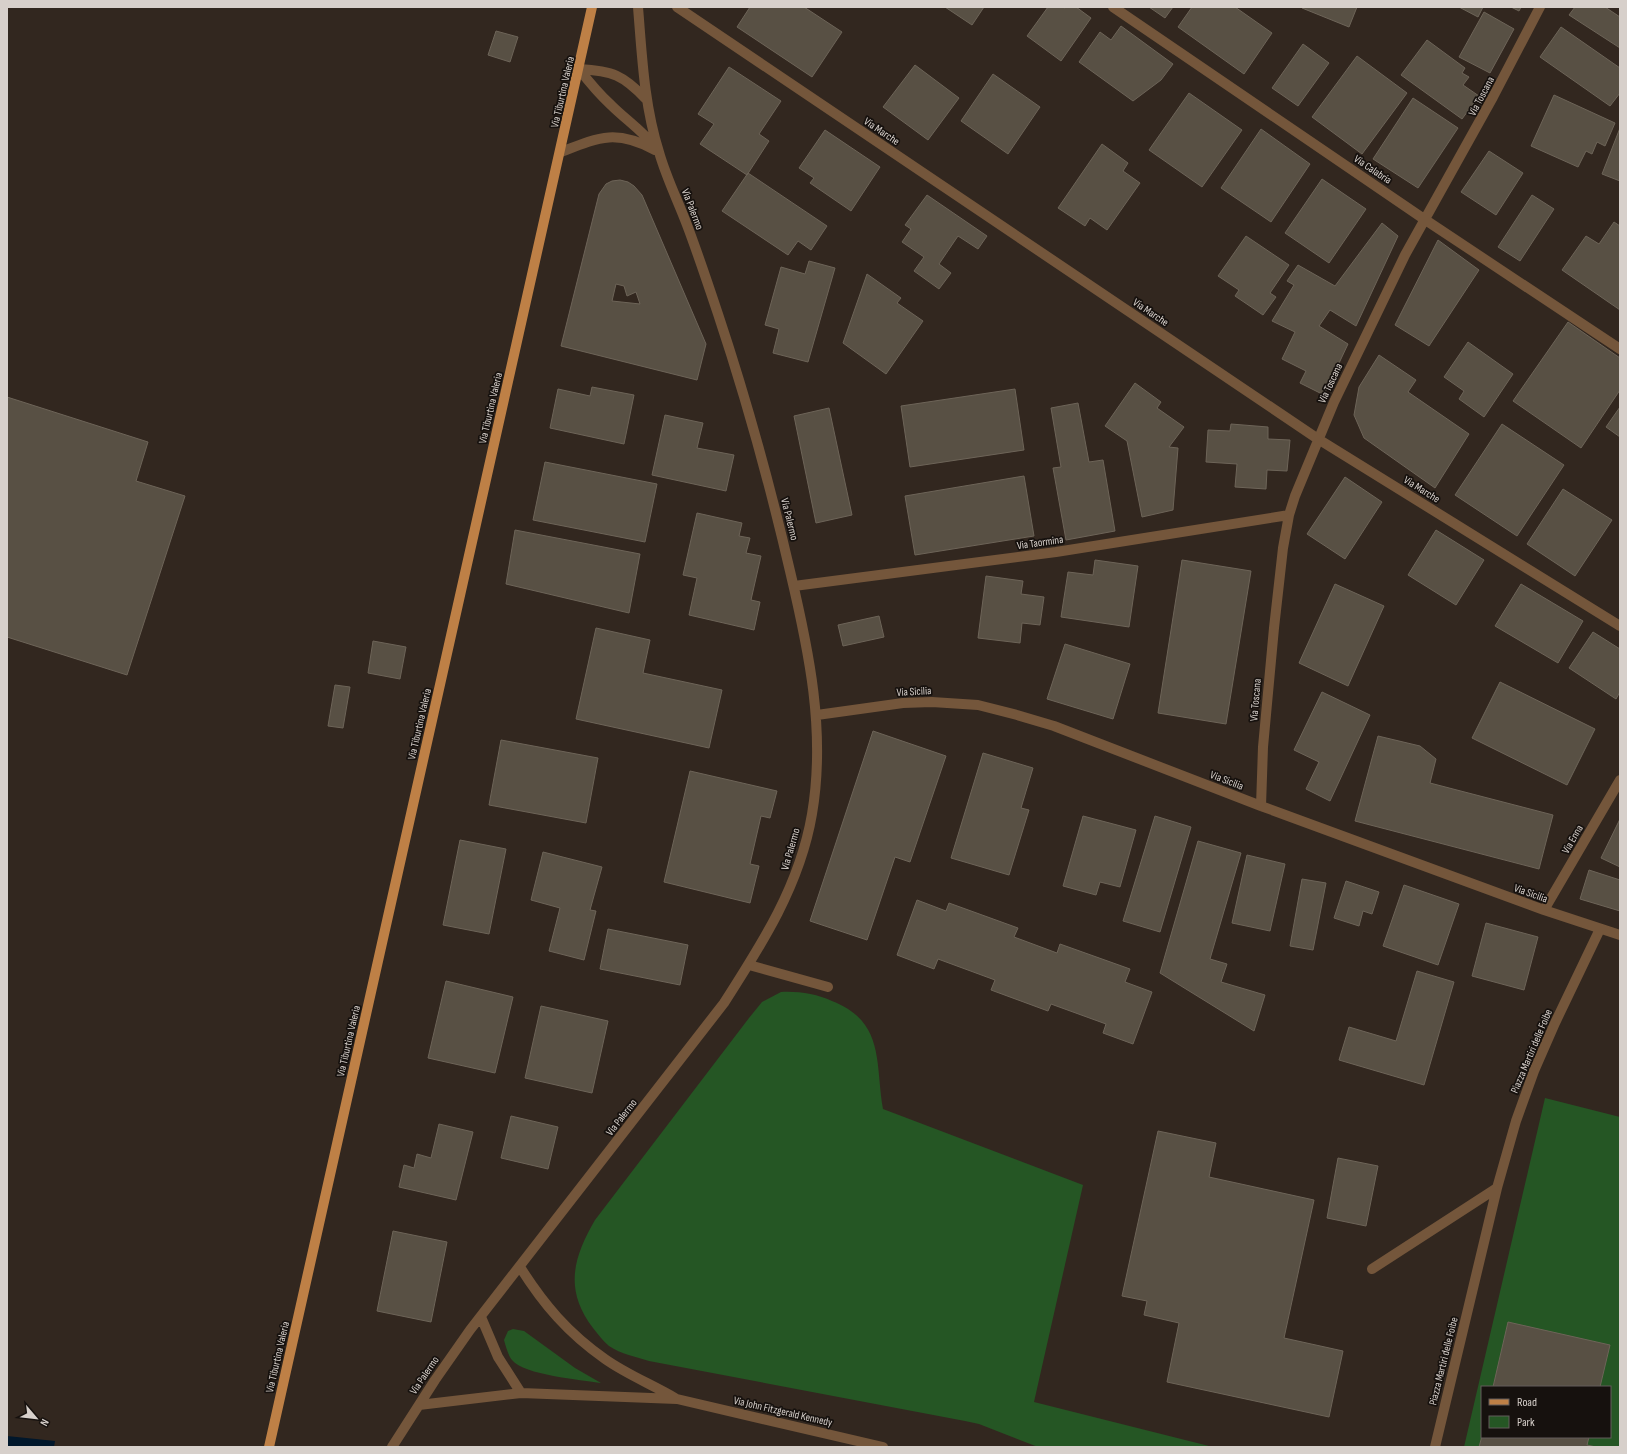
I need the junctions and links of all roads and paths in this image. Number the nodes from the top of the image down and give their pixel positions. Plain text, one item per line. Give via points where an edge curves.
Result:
1 (592, 7) edge
2 (638, 7) edge
3 (677, 7) edge
4 (1113, 7) edge
5 (1540, 7) edge
6 (579, 69) junction
7 (646, 99) junction
8 (560, 152) junction
9 (659, 152) junction
10 (1424, 219) junction
11 (1620, 349) edge
12 (1318, 439) junction
13 (1289, 515) junction
14 (794, 586) junction
15 (1620, 626) edge
16 (817, 715) junction
17 (1620, 780) edge
18 (1261, 806) junction
19 (1544, 910) junction
20 (1600, 929) junction
21 (1620, 935) edge
22 (749, 965) junction
23 (828, 987) dead end
24 (1497, 1188) junction
25 (520, 1267) junction
26 (1372, 1269) dead end
27 (481, 1317) junction
28 (521, 1393) junction
29 (677, 1399) junction
30 (419, 1405) junction
31 (268, 1447) edge
32 (392, 1447) edge
33 (883, 1447) edge
34 (1435, 1447) edge

1 - 6 main road, Via Tiburtina Valeria
2 - 7 street, Via Palermo
3 - 12 street, Via Marche
4 - 10 street, Via Calabria
5 - 10 street, Via Toscana via 1494,98
6 - 7 street, Via Palermo via 603,71 621,77
6 - 8 main road, Via Tiburtina Valeria
6 - 9 street, Via Palermo via 611,105 645,134
7 - 9 street, Via Palermo
8 - 9 street via 615,136 643,144
8 - 31 main road, Via Tiburtina Valeria
9 - 14 street, Via Palermo via 690,235 744,398
10 - 11 street, Via Calabria
10 - 12 street, Via Toscana
12 - 13 street, Via Toscana
12 - 15 street, Via Marche
13 - 14 street, Via Taormina via 1056,552
13 - 18 street, Via Toscana via 1268,681
14 - 16 street, Via Palermo
16 - 18 street, Via Sicilia via 903,703 932,702 1002,710 1054,726
16 - 22 street, Via Palermo via 816,786 801,859 785,900
17 - 19 street, Via Enna
18 - 19 street, Via Sicilia
19 - 20 street, Via Sicilia
20 - 21 street, Via Sicilia
20 - 24 street, Piazza Martiri delle Foibe via 1534,1071 1516,1121
22 - 23 street
22 - 25 street, Via Palermo via 719,1009
24 - 26 street
24 - 34 street, Piazza Martiri delle Foibe
25 - 27 street, Via Palermo
25 - 29 street, Via John Fitzgerald Kennedy via 536,1293 579,1339 606,1360
27 - 28 street via 498,1357
27 - 30 street, Via Palermo
28 - 29 street, Via John Fitzgerald Kennedy
28 - 30 street, Via John Fitzgerald Kennedy
29 - 33 street, Via John Fitzgerald Kennedy
30 - 32 street, Via Palermo

